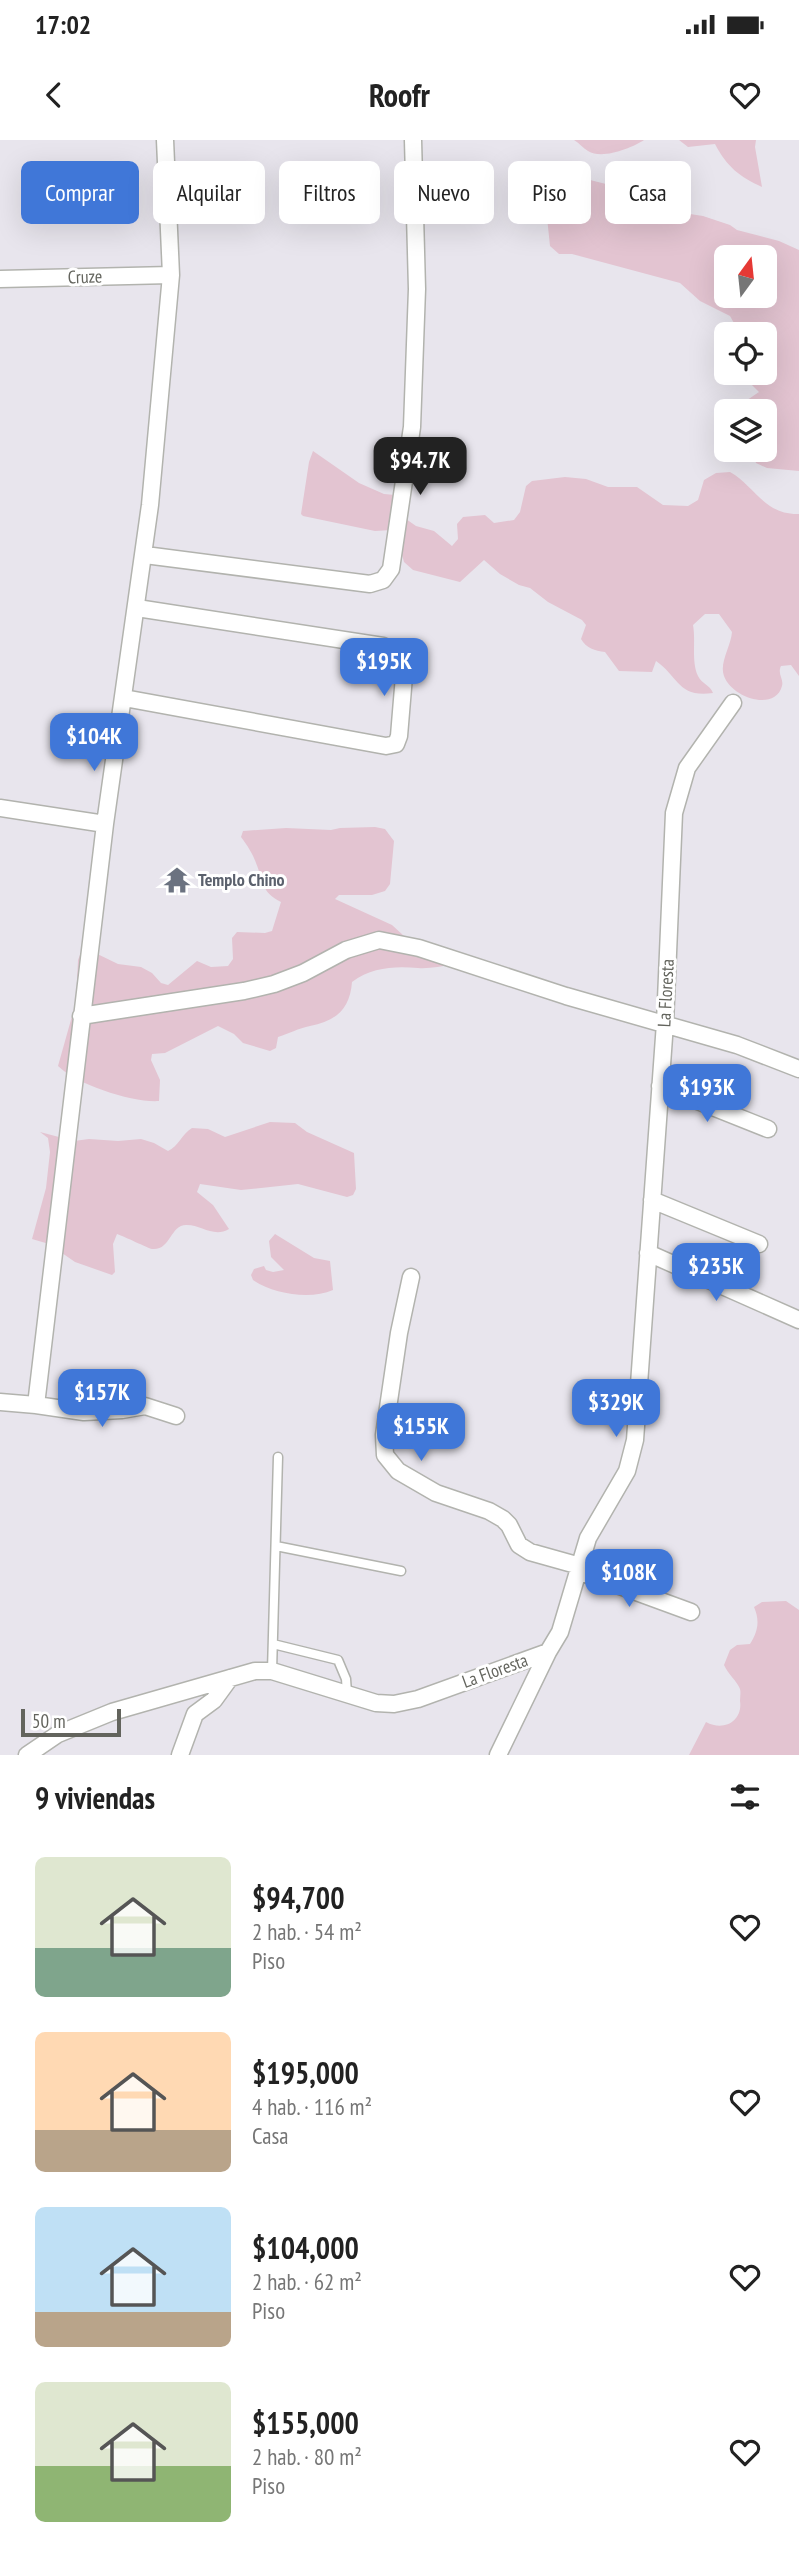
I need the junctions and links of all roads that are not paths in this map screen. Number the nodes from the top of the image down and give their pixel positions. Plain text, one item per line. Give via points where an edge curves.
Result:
1 (165, 140) edge
2 (413, 140) edge
3 (171, 275) junction
4 (0, 279) edge
5 (145, 555) junction
6 (137, 608) junction
7 (124, 698) junction
8 (733, 703) dead end
9 (0, 808) edge
10 (105, 824) junction
11 (81, 1016) junction
12 (665, 1023) junction
13 (799, 1069) edge
14 (660, 1086) junction
15 (768, 1129) dead end
16 (652, 1200) junction
17 (759, 1244) dead end
18 (648, 1253) junction
19 (411, 1277) dead end
20 (799, 1320) edge
21 (0, 1402) edge
22 (36, 1405) junction
23 (176, 1416) dead end
24 (278, 1457) dead end
25 (276, 1546) junction
26 (580, 1569) junction
27 (401, 1571) dead end
28 (691, 1612) dead end
29 (273, 1644) junction
30 (548, 1652) junction
31 (272, 1671) junction
32 (230, 1678) junction
33 (347, 1693) junction
34 (27, 1755) edge
35 (180, 1755) edge
36 (498, 1755) edge

1 - 3 street
2 - 5 street via 416,289 412,427 391,569 383,580 370,584
3 - 4 street, Cruze
3 - 5 street
5 - 6 street
6 - 7 street
6 - 7 street via 396,650 405,664 399,736 396,744 386,746
7 - 10 street
8 - 12 street, La Floresta via 688,768 674,813
9 - 10 street
10 - 11 street
11 - 12 street via 264,986 379,940
11 - 22 street
12 - 13 street
12 - 14 street, La Floresta
14 - 15 street
14 - 16 street, La Floresta
16 - 17 street
16 - 18 street, La Floresta
18 - 20 street
18 - 26 street, La Floresta via 632,1453 627,1471 595,1522
19 - 26 street via 384,1435 386,1455 398,1471 436,1493 503,1519 519,1545 530,1552
21 - 22 street
22 - 23 street via 84,1412 145,1406
24 - 25 lane
25 - 27 lane
25 - 29 lane
26 - 28 street
26 - 30 street, La Floresta via 560,1632
29 - 31 lane
29 - 33 lane via 338,1660
30 - 33 street, La Floresta via 394,1704
30 - 36 street
31 - 32 street, La Floresta
31 - 33 street, La Floresta
32 - 34 street, La Floresta via 113,1713 58,1734
32 - 35 street via 214,1700 195,1714

